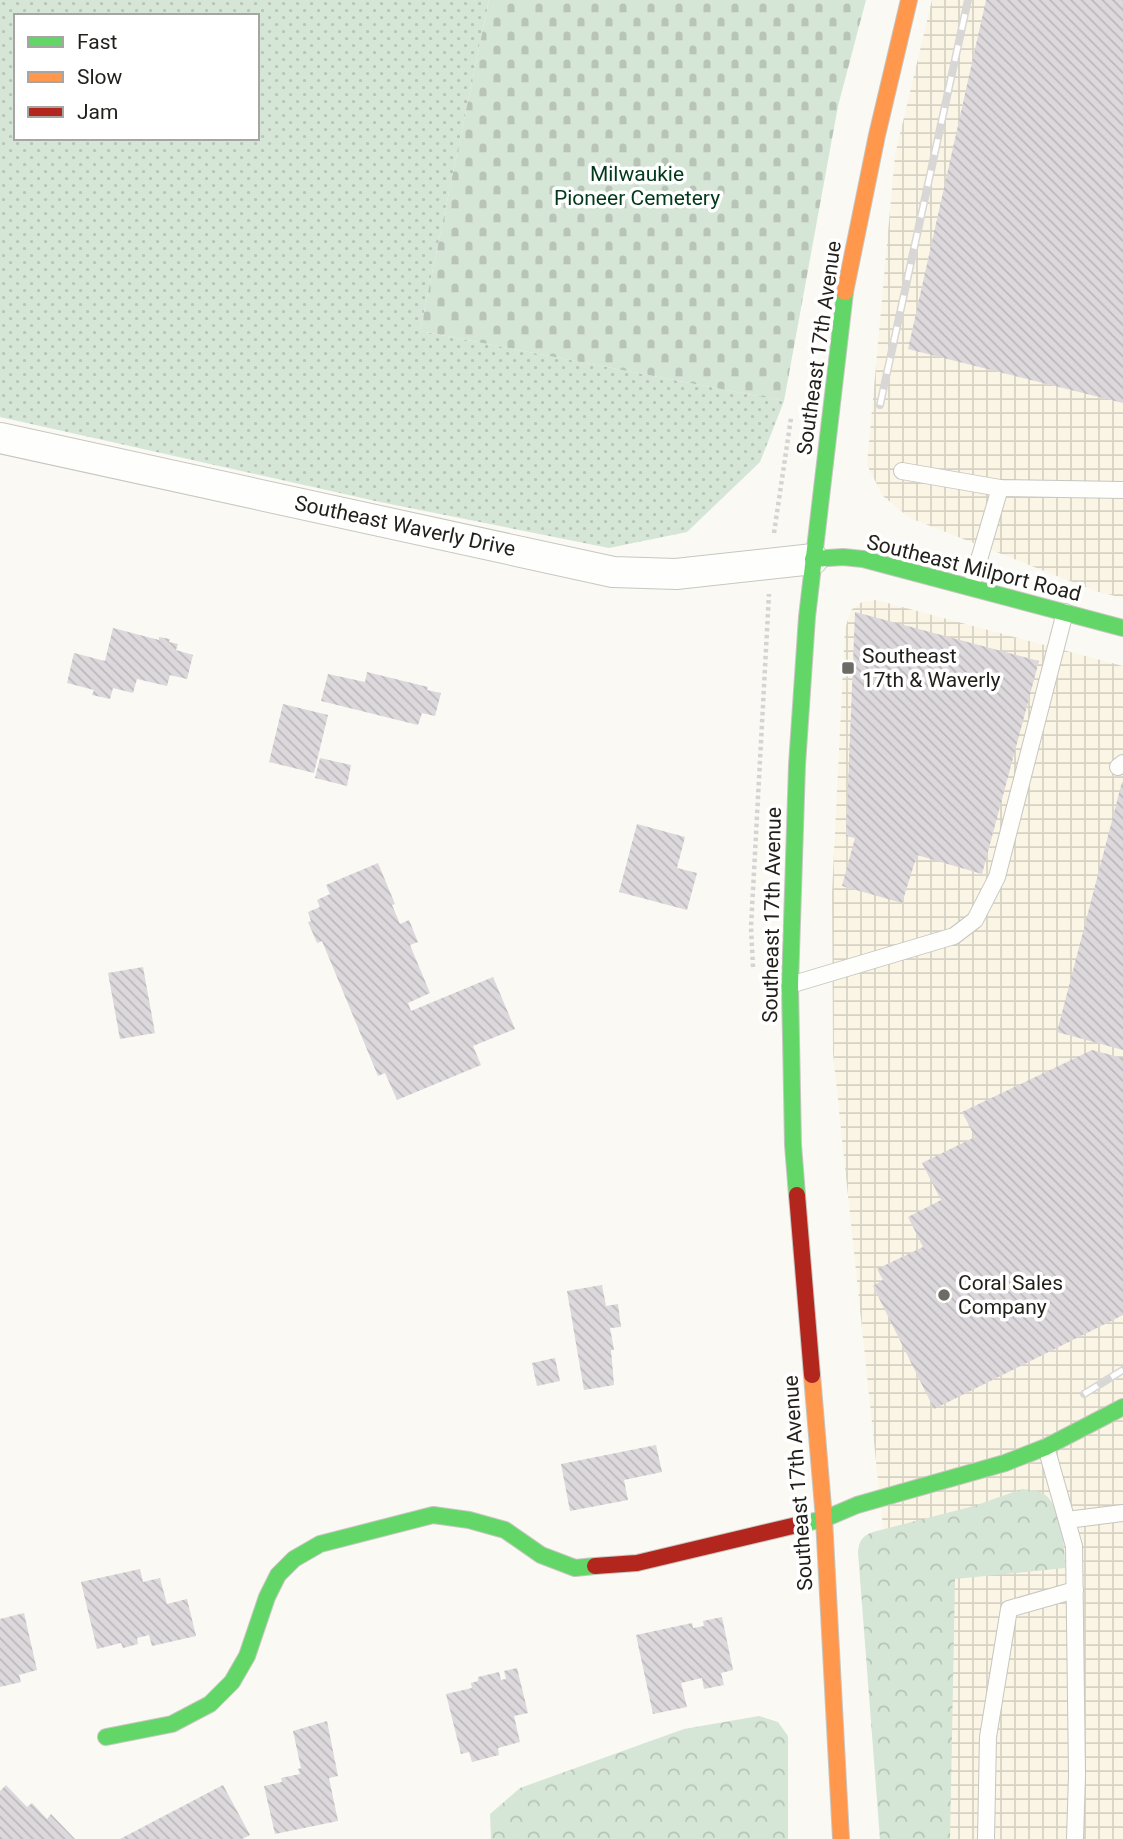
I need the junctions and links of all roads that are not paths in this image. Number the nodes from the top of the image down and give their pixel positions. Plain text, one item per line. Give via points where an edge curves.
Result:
1 (909, 0) edge
2 (0, 438) edge
3 (902, 471) dead end
4 (1000, 488) junction
5 (1123, 489) edge
6 (813, 559) junction
7 (971, 587) junction
8 (1065, 612) junction
9 (1123, 628) edge
10 (790, 985) junction
11 (1123, 1407) edge
12 (1046, 1447) junction
13 (1123, 1513) edge
14 (824, 1518) junction
15 (1067, 1520) junction
16 (1075, 1590) junction
17 (106, 1737) dead end
18 (841, 1839) edge
19 (986, 1839) edge
20 (1075, 1839) edge

1 - 6 main road, Southeast 17th Avenue via 841,310
2 - 6 street, Southeast Waverly Drive via 613,572 676,574
3 - 4 lane
4 - 5 lane
4 - 7 lane
6 - 7 main road, Southeast Milport Road via 863,559
6 - 10 main road, Southeast 17th Avenue via 797,765
7 - 8 main road, Southeast Milport Road
8 - 9 main road, Southeast Milport Road
8 - 10 lane via 997,877 975,920 954,936
10 - 14 main road, Southeast 17th Avenue via 793,1145
11 - 12 main road
12 - 14 main road
12 - 15 lane
13 - 15 lane
14 - 17 main road via 637,1563 575,1568 541,1555 505,1530 433,1516 320,1544 278,1575 247,1656 232,1682 210,1704 172,1724
14 - 18 main road, Southeast 17th Avenue
15 - 16 lane via 1074,1546
16 - 19 lane via 1009,1609 988,1737
16 - 20 lane

